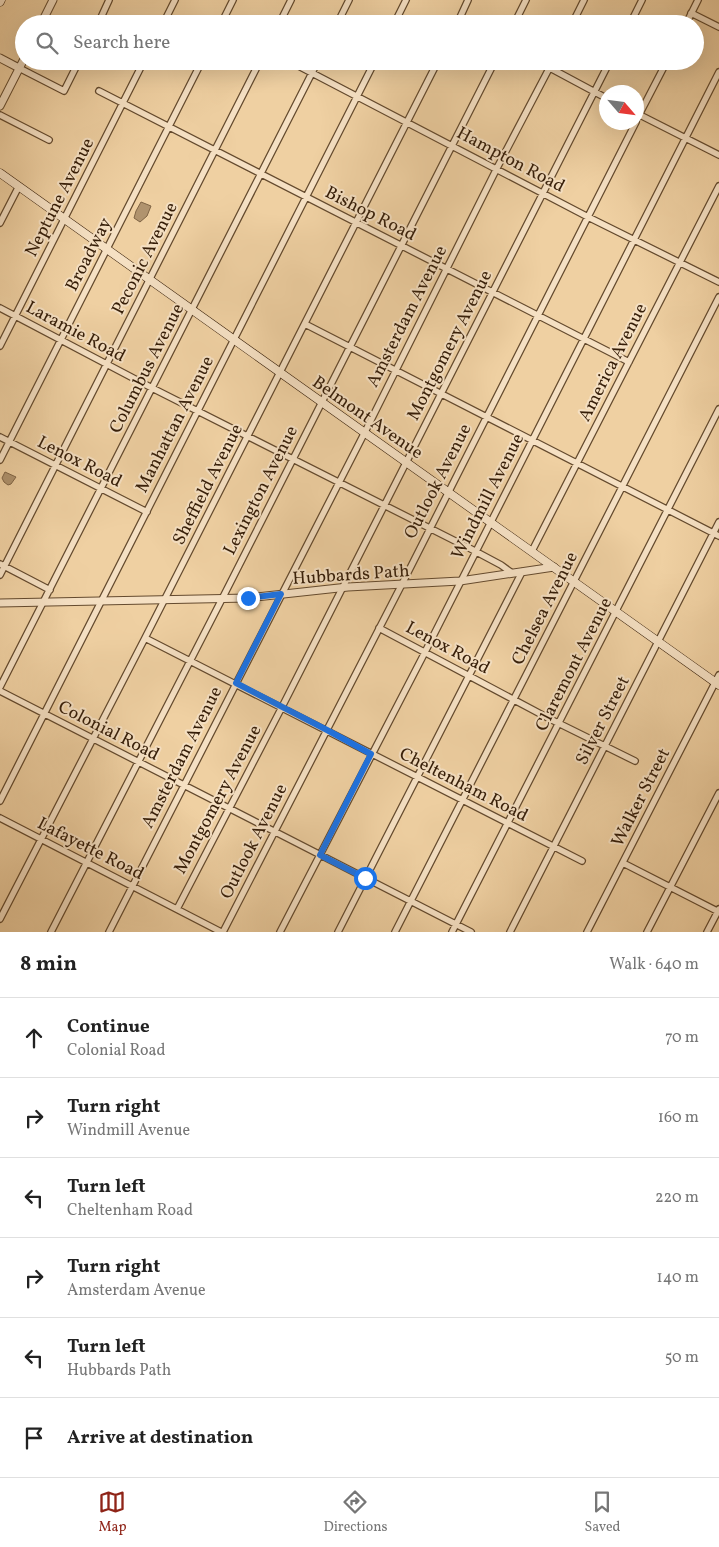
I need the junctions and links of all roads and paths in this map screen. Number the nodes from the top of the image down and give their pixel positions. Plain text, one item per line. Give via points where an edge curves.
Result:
1 (53, 0) edge
2 (109, 0) edge
3 (175, 0) edge
4 (233, 0) edge
5 (291, 0) edge
6 (349, 0) edge
7 (406, 0) edge
8 (468, 0) edge
9 (526, 0) edge
10 (584, 0) edge
11 (642, 0) edge
12 (698, 0) edge
13 (692, 13) joint
14 (46, 15) edge
15 (102, 15) edge
16 (168, 15) edge
17 (226, 15) edge
18 (284, 15) edge
19 (342, 15) edge
20 (398, 15) edge
21 (461, 15) edge
22 (518, 15) edge
23 (576, 15) edge
24 (634, 15) edge
25 (696, 15) edge
26 (704, 20) edge
27 (719, 28) edge
28 (0, 58) edge
29 (15, 66) edge
30 (18, 70) edge
31 (23, 70) edge
32 (74, 70) edge
33 (140, 70) edge
34 (198, 70) edge
35 (256, 70) edge
36 (306, 70) edge
37 (314, 70) edge
38 (371, 70) edge
39 (433, 70) edge
40 (490, 70) edge
41 (549, 70) edge
42 (554, 70) edge
43 (606, 70) edge
44 (662, 70) edge
45 (719, 72) edge
46 (312, 73) junction
47 (99, 91) dead end
48 (595, 92) junction
49 (599, 94) edge
50 (358, 96) junction
51 (123, 104) junction
52 (644, 105) edge
53 (0, 106) edge
54 (0, 114) edge
55 (644, 121) edge
56 (407, 122) junction
57 (169, 128) junction
58 (631, 130) edge
59 (685, 139) junction
60 (49, 140) dead end
61 (453, 145) junction
62 (215, 151) junction
63 (719, 155) edge
64 (497, 168) junction
65 (0, 173) edge
66 (261, 175) junction
67 (19, 186) junction
68 (719, 186) edge
69 (542, 193) junction
70 (306, 197) junction
71 (588, 216) junction
72 (64, 218) junction
73 (356, 222) junction
74 (0, 223) edge
75 (634, 239) junction
76 (402, 246) junction
77 (107, 249) junction
78 (680, 261) junction
79 (448, 269) junction
80 (150, 280) junction
81 (719, 282) edge
82 (493, 292) junction
83 (719, 297) edge
84 (0, 308) edge
85 (192, 310) junction
86 (15, 315) junction
87 (538, 315) junction
88 (305, 324) junction
89 (583, 338) junction
90 (62, 339) junction
91 (234, 340) junction
92 (0, 346) edge
93 (350, 347) junction
94 (629, 362) junction
95 (108, 364) junction
96 (396, 371) junction
97 (280, 372) junction
98 (152, 388) junction
99 (441, 393) junction
100 (322, 402) junction
101 (719, 409) edge
102 (198, 410) junction
103 (487, 416) junction
104 (364, 432) junction
105 (248, 436) junction
106 (0, 437) edge
107 (532, 440) junction
108 (9, 441) junction
109 (294, 458) junction
110 (0, 460) edge
111 (406, 462) junction
112 (578, 463) junction
113 (56, 465) junction
114 (339, 482) junction
115 (623, 486) junction
116 (101, 488) junction
117 (448, 492) junction
118 (385, 505) junction
119 (668, 510) junction
120 (147, 512) junction
121 (490, 522) junction
122 (719, 522) edge
123 (430, 528) junction
124 (716, 534) edge
125 (476, 551) junction
126 (532, 552) junction
127 (2, 565) edge
128 (554, 567) junction
129 (522, 572) junction
130 (512, 573) junction
131 (0, 575) edge
132 (460, 582) junction
133 (574, 582) junction
134 (402, 585) junction
135 (342, 588) junction
136 (50, 590) junction
137 (281, 594) junction
138 (165, 599) junction
139 (222, 599) junction
140 (102, 600) junction
141 (44, 602) junction
142 (0, 603) edge
143 (616, 612) junction
144 (379, 628) junction
145 (145, 638) junction
146 (659, 642) junction
147 (424, 652) junction
148 (191, 661) junction
149 (470, 676) junction
150 (718, 681) edge
151 (236, 683) junction
152 (0, 689) edge
153 (514, 700) junction
154 (282, 707) junction
155 (44, 714) junction
156 (560, 723) junction
157 (327, 730) junction
158 (93, 739) junction
159 (606, 746) junction
160 (371, 754) junction
161 (635, 761) dead end
162 (138, 762) junction
163 (416, 777) junction
164 (183, 785) junction
165 (719, 793) edge
166 (0, 801) edge
167 (462, 801) junction
168 (229, 809) junction
169 (0, 818) edge
170 (508, 824) junction
171 (274, 832) junction
172 (42, 840) junction
173 (554, 846) junction
174 (320, 855) junction
175 (582, 861) dead end
176 (86, 863) junction
177 (623, 863) junction
178 (365, 878) junction
179 (132, 887) junction
180 (670, 888) junction
181 (410, 901) junction
182 (177, 909) junction
183 (719, 911) edge
184 (0, 919) edge
185 (456, 924) junction
186 (51, 932) edge
187 (109, 932) edge
188 (222, 932) edge
189 (280, 932) edge
190 (338, 932) edge
191 (395, 932) edge
192 (452, 932) edge
193 (471, 932) edge
194 (510, 932) edge
195 (587, 932) edge
196 (648, 932) edge
197 (707, 932) edge

1 - 14 street
2 - 15 street
3 - 16 street
4 - 17 street
5 - 18 street
6 - 19 street
7 - 20 street
8 - 21 street
9 - 22 street
10 - 23 street
11 - 24 street
12 - 13 street
13 - 25 street
26 - 27 street
28 - 29 street
30 - 53 street
31 - 32 street via 64,91
33 - 51 street, Neptune Avenue
34 - 57 street, Broadway
35 - 62 street, Peconic Avenue
36 - 46 street, Hampton Road
37 - 46 street, Columbus Avenue
38 - 50 street, Manhattan Avenue
39 - 56 street, Sheffield Avenue
40 - 61 street, Lexington Avenue
41 - 64 street, Amsterdam Avenue
42 - 48 street
43 - 48 street, Montgomery Avenue
44 - 52 street, Outlook Avenue
45 - 59 street, Windmill Avenue
46 - 50 street, Hampton Road
46 - 66 street, Columbus Avenue
47 - 51 street, Bishop Road
48 - 49 street
48 - 69 street, Montgomery Avenue
50 - 56 street, Hampton Road
50 - 70 street, Manhattan Avenue
51 - 57 street, Bishop Road
51 - 72 street, Neptune Avenue
54 - 60 street
55 - 59 street
56 - 61 street, Hampton Road
56 - 73 street, Sheffield Avenue
57 - 62 street, Bishop Road
57 - 77 street, Broadway
58 - 71 street, Outlook Avenue
59 - 63 street
59 - 75 street, Windmill Avenue
61 - 64 street, Hampton Road
61 - 76 street, Lexington Avenue
62 - 66 street, Bishop Road
62 - 80 street, Peconic Avenue
64 - 69 street, Hampton Road
64 - 79 street, Amsterdam Avenue
65 - 67 main road, Belmont Avenue
66 - 70 street, Bishop Road
66 - 85 street, Columbus Avenue
67 - 72 main road, Belmont Avenue
67 - 74 street
68 - 78 street, America Avenue
69 - 71 street, Hampton Road
69 - 82 street, Montgomery Avenue
70 - 73 street, Bishop Road
70 - 91 street, Manhattan Avenue
71 - 75 street, Hampton Road
71 - 87 street, Outlook Avenue
72 - 77 main road, Belmont Avenue
72 - 86 street, Neptune Avenue
73 - 76 street, Bishop Road
73 - 88 street, Sheffield Avenue
75 - 78 street, Hampton Road
75 - 89 street, Windmill Avenue
76 - 79 street, Bishop Road
76 - 93 street, Lexington Avenue
77 - 80 main road, Belmont Avenue
77 - 90 street, Broadway
78 - 81 street, Hampton Road
78 - 94 street, America Avenue
79 - 82 street, Bishop Road
79 - 96 street, Amsterdam Avenue
80 - 85 main road, Belmont Avenue
80 - 95 street, Peconic Avenue
82 - 87 street, Bishop Road
82 - 99 street, Montgomery Avenue
83 - 115 street, Chelsea Avenue
84 - 86 street, Laramie Road
85 - 91 main road, Belmont Avenue
85 - 98 street, Columbus Avenue
86 - 90 street, Laramie Road
86 - 92 street, Neptune Avenue
87 - 89 street, Bishop Road
87 - 103 street, Outlook Avenue
88 - 93 street
88 - 97 street, Sheffield Avenue
89 - 94 street, Bishop Road
89 - 107 street, Windmill Avenue
90 - 95 street, Laramie Road
90 - 108 street, Broadway
91 - 97 main road, Belmont Avenue
91 - 102 street, Manhattan Avenue
93 - 96 street
93 - 100 street, Lexington Avenue
94 - 112 street, America Avenue
95 - 98 street, Laramie Road
95 - 113 street, Peconic Avenue
96 - 99 street
96 - 104 street, Amsterdam Avenue
97 - 100 main road, Belmont Avenue
97 - 105 street, Sheffield Avenue
98 - 102 street, Laramie Road
98 - 116 street, Columbus Avenue
99 - 103 street
99 - 111 street, Montgomery Avenue
100 - 104 main road, Belmont Avenue
100 - 109 street, Lexington Avenue
101 - 119 street, Claremont Avenue
102 - 105 street, Laramie Road
102 - 120 street, Manhattan Avenue
103 - 107 street
103 - 117 street, Outlook Avenue
104 - 111 main road, Belmont Avenue
104 - 114 street, Amsterdam Avenue
105 - 109 street, Laramie Road
105 - 138 street, Sheffield Avenue
106 - 108 street, Lenox Road
107 - 112 street
107 - 121 street, Windmill Avenue
108 - 110 street, Broadway
108 - 113 street, Lenox Road
109 - 114 street, Laramie Road
109 - 139 street, Lexington Avenue
111 - 117 main road, Belmont Avenue
111 - 118 street, Montgomery Avenue
112 - 115 street
112 - 126 street, America Avenue
113 - 116 street, Lenox Road
113 - 127 street, Peconic Avenue
114 - 118 street, Laramie Road
114 - 137 street, Amsterdam Avenue
115 - 119 street
115 - 133 street, Chelsea Avenue
116 - 120 street, Lenox Road
116 - 136 street, Columbus Avenue
117 - 121 main road, Belmont Avenue
117 - 123 street, Outlook Avenue
118 - 123 street, Laramie Road
118 - 135 street, Montgomery Avenue
119 - 124 street
119 - 143 street, Claremont Avenue
120 - 140 street, Manhattan Avenue
121 - 125 street, Windmill Avenue
121 - 126 main road, Belmont Avenue
122 - 124 street, Silver Street
123 - 125 street, Laramie Road
123 - 134 street, Outlook Avenue
124 - 146 street, Silver Street
125 - 130 street, Laramie Road
125 - 132 street, Windmill Avenue
126 - 128 main road, Belmont Avenue
127 - 131 street, Peconic Avenue
127 - 136 street
128 - 129 street, Hubbards Path
128 - 133 main road, Belmont Avenue
129 - 130 street, Hubbards Path
129 - 149 street
130 - 132 street, Hubbards Path
132 - 134 street, Hubbards Path
132 - 147 street, Windmill Avenue
133 - 143 main road, Belmont Avenue
133 - 153 street, Chelsea Avenue
134 - 135 street, Hubbards Path
134 - 144 street, Outlook Avenue
135 - 137 street, Hubbards Path
135 - 154 street, Montgomery Avenue
136 - 141 street, Columbus Avenue
137 - 139 street, Hubbards Path
137 - 151 street, Amsterdam Avenue
138 - 139 street, Hubbards Path
138 - 140 street, Hubbards Path
138 - 145 street, Sheffield Avenue
139 - 148 street, Lexington Avenue
140 - 141 street, Hubbards Path
140 - 155 street, Manhattan Avenue
141 - 142 street, Hubbards Path
141 - 152 street, Columbus Avenue
143 - 146 main road, Belmont Avenue
143 - 156 street, Claremont Avenue
144 - 147 street, Lenox Road
144 - 157 street, Outlook Avenue
145 - 148 street, Cheltenham Road
145 - 158 street, Sheffield Avenue
146 - 150 main road, Belmont Avenue
146 - 159 street, Silver Street
147 - 149 street, Lenox Road
147 - 160 street, Windmill Avenue
148 - 151 street, Cheltenham Road
148 - 162 street, Lexington Avenue
149 - 153 street, Lenox Road
149 - 163 street
150 - 177 street, Walker Street
151 - 154 street, Cheltenham Road
151 - 164 street, Amsterdam Avenue
152 - 155 street, Colonial Road
153 - 156 street, Lenox Road
153 - 167 street, Chelsea Avenue
154 - 157 street, Cheltenham Road
154 - 168 street, Montgomery Avenue
155 - 158 street, Colonial Road
155 - 166 street, Manhattan Avenue
156 - 159 street, Lenox Road
156 - 170 street, Claremont Avenue
157 - 160 street, Cheltenham Road
157 - 171 street, Outlook Avenue
158 - 162 street, Colonial Road
158 - 172 street, Sheffield Avenue
159 - 161 street, Lenox Road
159 - 173 street, Silver Street
160 - 163 street, Cheltenham Road
160 - 174 street, Windmill Avenue
162 - 164 street, Colonial Road
162 - 176 street, Lexington Avenue
163 - 167 street, Cheltenham Road
163 - 178 street
164 - 168 street, Colonial Road
164 - 179 street, Amsterdam Avenue
165 - 180 street
167 - 170 street, Cheltenham Road
167 - 181 street, Chelsea Avenue
168 - 171 street, Colonial Road
168 - 182 street, Montgomery Avenue
169 - 172 street, Lafayette Road
170 - 173 street, Cheltenham Road
170 - 185 street, Claremont Avenue
171 - 174 street, Colonial Road
171 - 188 street, Outlook Avenue
172 - 176 street, Lafayette Road
172 - 184 street, Sheffield Avenue
173 - 175 street, Cheltenham Road
173 - 194 street, Silver Street
174 - 178 street, Colonial Road
174 - 189 street, Windmill Avenue
176 - 179 street, Lafayette Road
176 - 186 street, Lexington Avenue
177 - 180 street
177 - 195 street, Walker Street
178 - 181 street, Colonial Road
178 - 190 street
179 - 182 street, Lafayette Road
179 - 187 street, Amsterdam Avenue
180 - 183 street
180 - 196 street
181 - 185 street, Colonial Road
181 - 191 street, Chelsea Avenue
182 - 188 street, Lafayette Road
183 - 197 street
185 - 192 street, Claremont Avenue
185 - 193 street, Colonial Road

